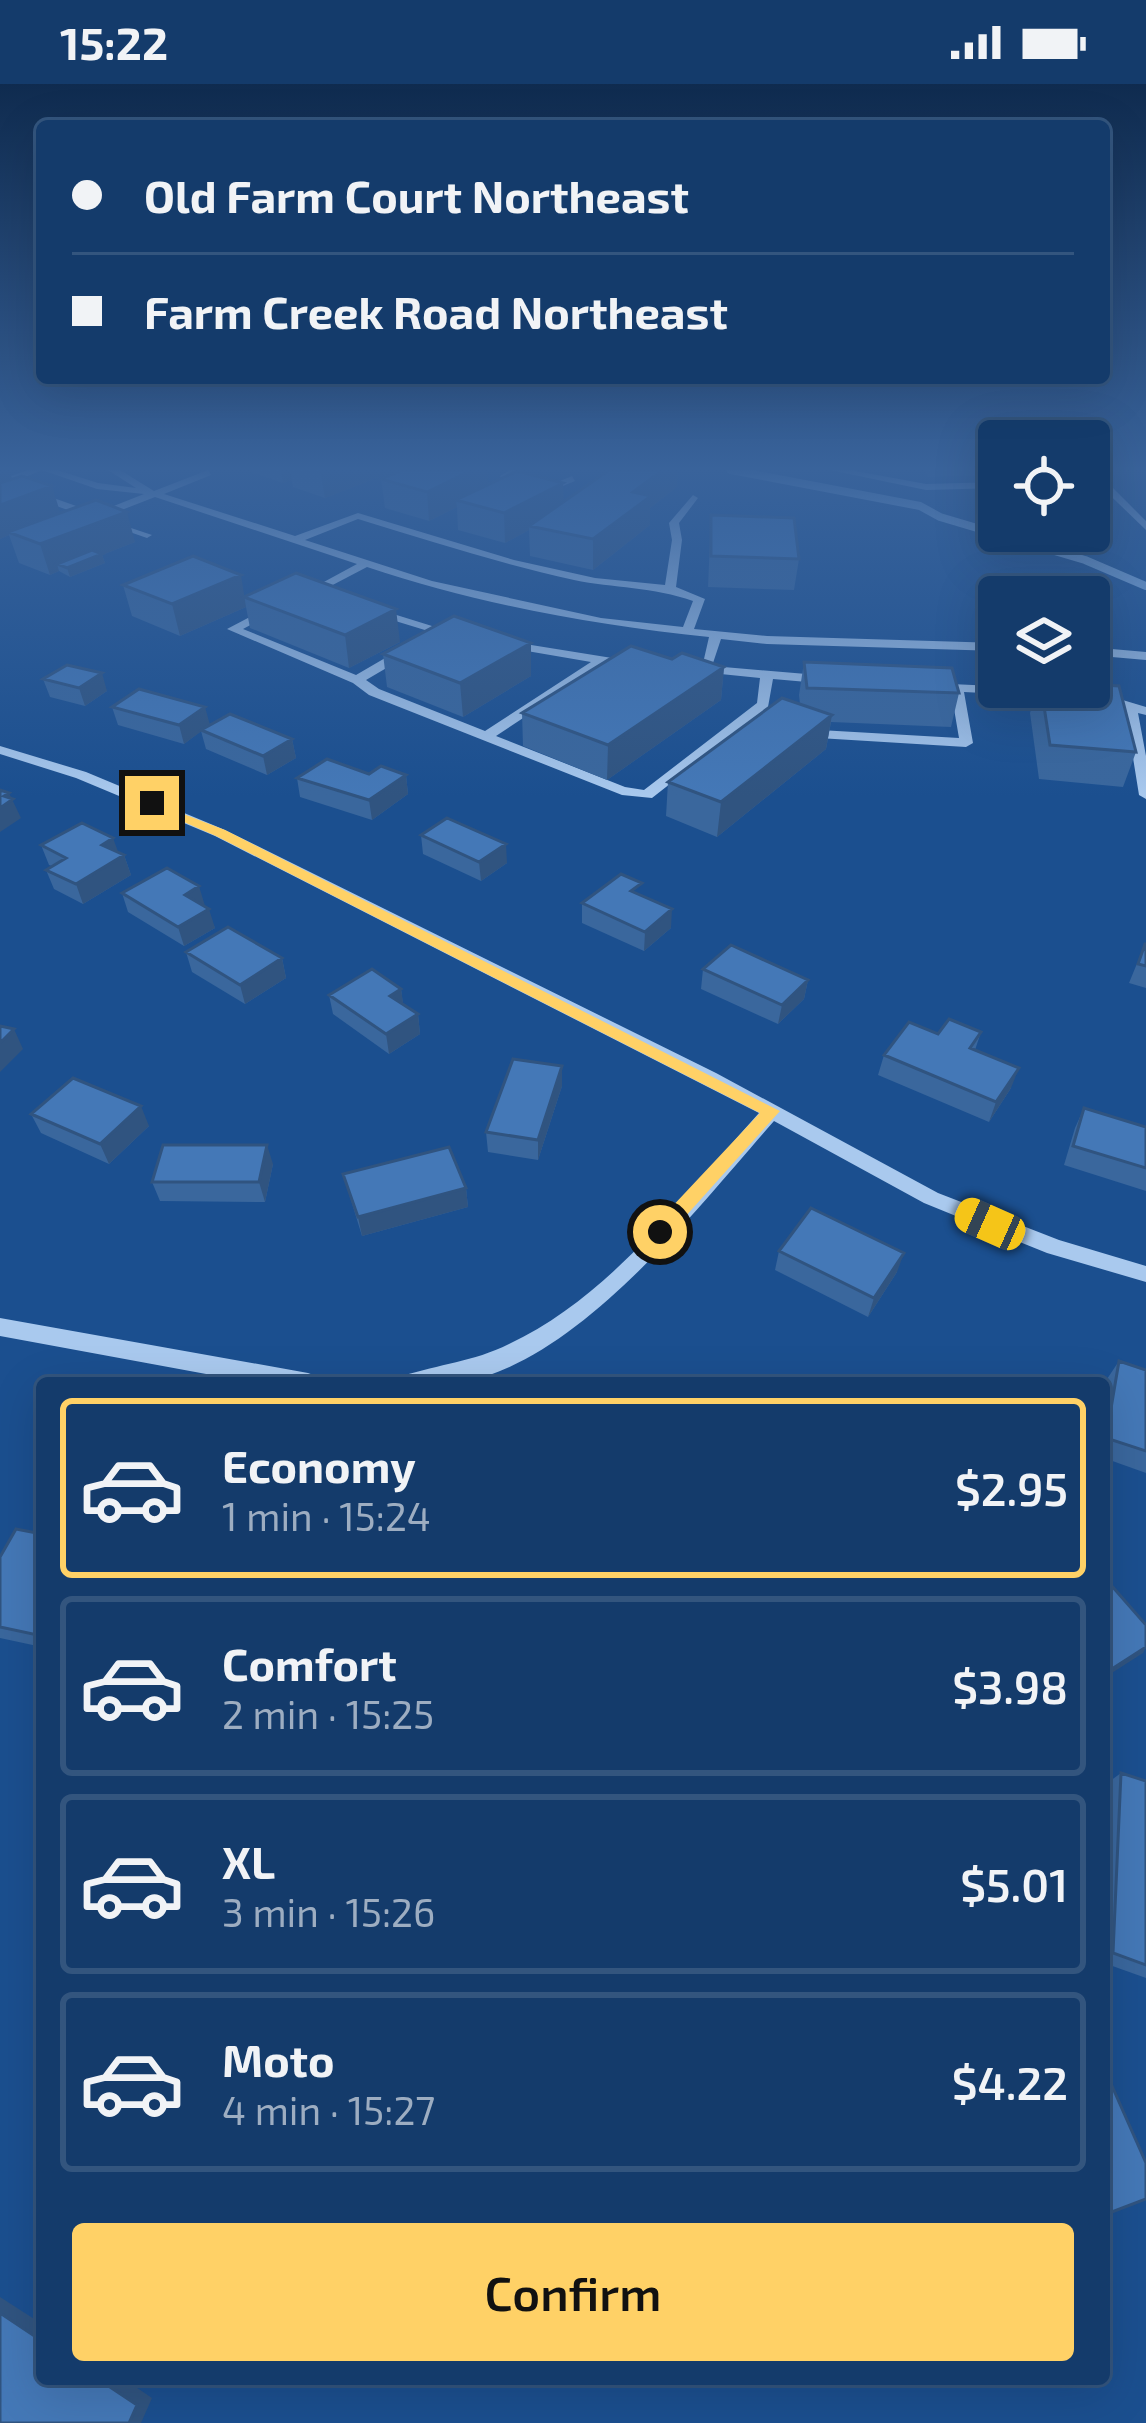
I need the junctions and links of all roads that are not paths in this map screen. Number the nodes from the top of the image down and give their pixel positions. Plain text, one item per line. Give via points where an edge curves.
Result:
1 (335, 579) edge
2 (421, 579) edge
3 (586, 579) edge
4 (671, 579) edge
5 (670, 589) junction
6 (315, 590) junction
7 (336, 597) edge
8 (357, 605) edge
9 (687, 632) junction
10 (439, 633) junction
11 (716, 635) junction
12 (464, 636) edge
13 (487, 640) edge
14 (978, 646) edge
15 (1110, 654) edge
16 (1146, 654) edge
17 (602, 660) junction
18 (650, 666) edge
19 (687, 668) edge
20 (705, 670) junction
21 (767, 675) junction
22 (357, 680) junction
23 (838, 680) edge
24 (909, 684) edge
25 (957, 687) junction
26 (978, 688) edge
27 (1110, 698) edge
28 (1139, 710) edge
29 (776, 714) junction
30 (487, 736) junction
31 (0, 750) edge
32 (1146, 795) edge
33 (772, 1111) junction
34 (1146, 1274) edge
35 (0, 1327) edge
36 (275, 1377) edge
37 (482, 1377) edge

1 - 6 street
2 - 9 street via 510,605
3 - 5 street
4 - 5 street
5 - 9 street via 699,599
6 - 7 street
6 - 22 street via 232,629
8 - 10 street
9 - 11 street
10 - 12 street
10 - 22 street
11 - 14 street
11 - 20 street
13 - 17 street
15 - 16 street
17 - 18 street
17 - 30 street
19 - 20 street
20 - 21 street
21 - 23 street
21 - 29 street
22 - 30 street
24 - 25 street
25 - 26 street
25 - 29 street via 966,743 802,733
27 - 28 street
28 - 32 street
29 - 30 street via 647,795
31 - 33 street via 220,833
33 - 34 street via 990,1224
33 - 37 street via 585,1307
35 - 36 street

